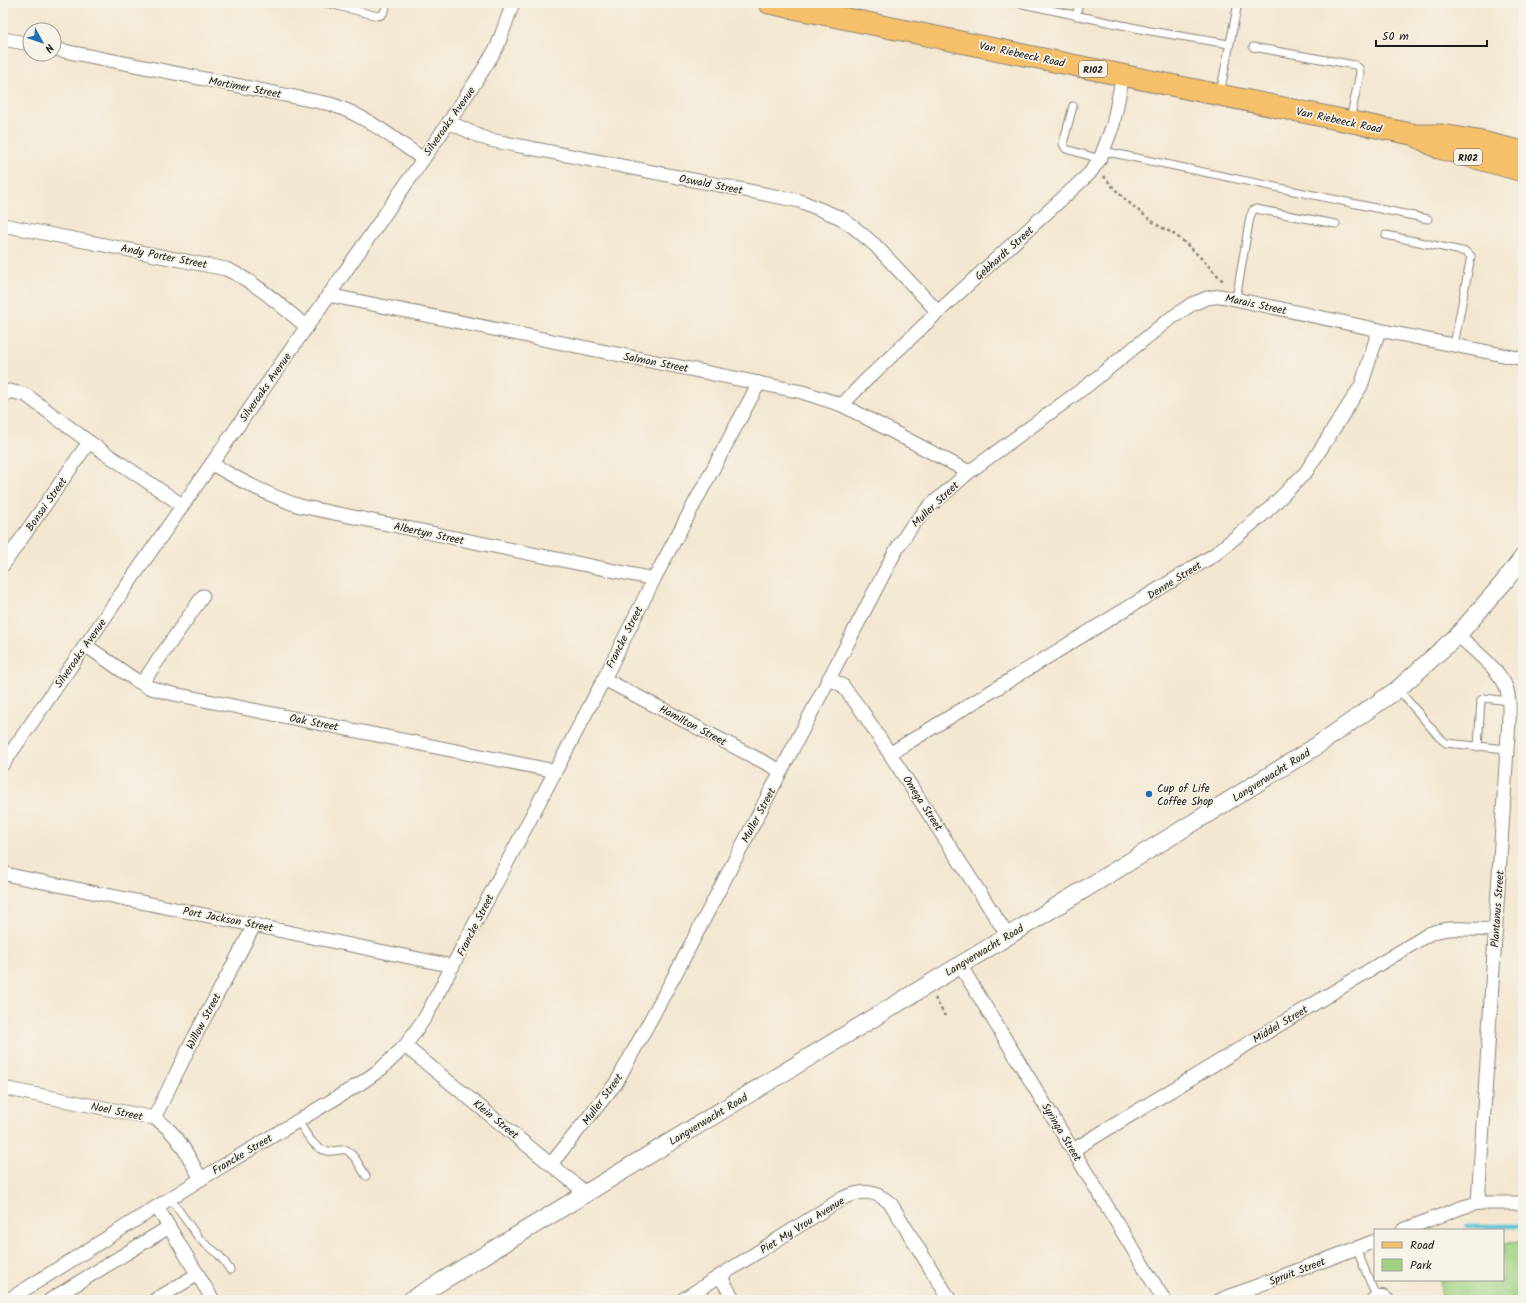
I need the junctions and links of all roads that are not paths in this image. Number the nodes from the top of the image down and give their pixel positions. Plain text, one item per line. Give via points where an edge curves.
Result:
1 (326, 3) edge
2 (387, 3) edge
3 (513, 3) edge
4 (769, 3) edge
5 (1018, 3) edge
6 (1079, 3) edge
7 (1238, 3) edge
8 (1076, 16) junction
9 (3, 39) edge
10 (22, 43) edge
11 (1229, 44) junction
12 (1253, 47) dead end
13 (62, 51) edge
14 (1123, 75) junction
15 (1219, 95) junction
16 (1073, 106) dead end
17 (449, 122) junction
18 (1350, 122) junction
19 (1416, 135) junction
20 (1523, 152) edge
21 (1101, 155) junction
22 (423, 159) junction
23 (1523, 171) edge
24 (1428, 219) dead end
25 (1336, 224) dead end
26 (3, 225) edge
27 (1386, 235) dead end
28 (328, 295) junction
29 (1236, 299) junction
30 (938, 312) junction
31 (307, 327) junction
32 (1379, 330) junction
33 (1454, 345) junction
34 (1523, 359) edge
35 (759, 383) junction
36 (3, 396) edge
37 (842, 405) junction
38 (88, 442) junction
39 (212, 464) junction
40 (969, 472) junction
41 (182, 506) junction
42 (1523, 557) edge
43 (3, 565) edge
44 (654, 579) junction
45 (203, 596) dead end
46 (1458, 635) junction
47 (85, 645) junction
48 (829, 678) junction
49 (604, 679) junction
50 (142, 684) junction
51 (1398, 689) junction
52 (1508, 701) junction
53 (1478, 747) junction
54 (1507, 749) junction
55 (891, 753) junction
56 (3, 764) edge
57 (555, 771) junction
58 (782, 771) junction
59 (3, 872) edge
60 (255, 924) junction
61 (1496, 930) junction
62 (1008, 936) junction
63 (960, 965) junction
64 (453, 966) junction
65 (405, 1046) junction
66 (3, 1088) edge
67 (154, 1118) junction
68 (298, 1121) junction
69 (1073, 1150) junction
70 (551, 1164) junction
71 (366, 1176) dead end
72 (201, 1179) junction
73 (586, 1193) junction
74 (170, 1198) junction
75 (1478, 1203) junction
76 (1523, 1203) edge
77 (156, 1207) junction
78 (169, 1227) junction
79 (1406, 1229) edge
80 (1374, 1241) edge
81 (1356, 1248) junction
82 (230, 1270) dead end
83 (198, 1274) junction
84 (720, 1276) junction
85 (1375, 1294) junction
86 (8, 1300) edge
87 (50, 1300) edge
88 (155, 1300) edge
89 (213, 1300) edge
90 (411, 1300) edge
91 (682, 1300) edge
92 (734, 1300) edge
93 (950, 1300) edge
94 (1164, 1300) edge
95 (1220, 1300) edge
96 (1369, 1300) edge
97 (1391, 1300) edge

1 - 2 lane via 381,16
3 - 17 street, Silveroaks Avenue via 497,47
4 - 14 main road, Van Riebeeck Road / R102
5 - 8 lane
6 - 8 lane
7 - 11 lane
8 - 11 lane
9 - 10 street
11 - 15 lane
12 - 18 lane via 1356,65 1360,73
13 - 22 street, Mortimer Street via 330,104 349,110
14 - 15 main road, Van Riebeeck Road / R102
14 - 21 street, Gebhardt Street via 1113,124
15 - 18 main road, Van Riebeeck Road / R102
16 - 21 lane via 1064,146
17 - 22 street, Silveroaks Avenue
17 - 30 street, Oswald Street via 490,140 800,201 820,208 841,218 876,246
18 - 19 main road, Van Riebeeck Road / R102
19 - 20 main road, Van Riebeeck Road / R102 via 1442,135
19 - 23 main road, Van Riebeeck Road / R102 via 1439,148
21 - 24 lane
21 - 30 street, Gebhardt Street via 1089,174
22 - 28 street, Silveroaks Avenue
25 - 29 lane via 1253,210
26 - 31 street, Andy Porter Street via 226,269 254,284
27 - 33 lane via 1466,252 1471,256
28 - 31 street, Silveroaks Avenue
28 - 35 street, Salmon Street
29 - 32 street, Marais Street
29 - 40 street, Marais Street via 1221,296 1192,304 1088,385
30 - 37 street, Gebhardt Street
31 - 39 street, Silveroaks Avenue
32 - 33 street, Marais Street
32 - 55 street, Denne Street via 1360,386 1306,472 1266,512 1214,555
33 - 34 street, Marais Street
35 - 37 street, Salmon Street via 802,392
35 - 44 street, Francke Street
36 - 38 street via 10,391 26,395
37 - 40 street, Salmon Street
38 - 41 street
38 - 43 street, Bonsai Street
39 - 41 street, Silveroaks Avenue
39 - 44 street, Albertyn Street via 250,486 300,506
40 - 48 street, Muller Street via 929,507 911,527 895,552
41 - 47 street, Silveroaks Avenue
42 - 46 street, Langverwacht Road
44 - 49 street, Francke Street
45 - 50 street
46 - 51 street, Langverwacht Road
46 - 52 street, Plantanus Street via 1498,673 1506,687
47 - 50 street, Oak Street
47 - 56 street, Silveroaks Avenue
48 - 55 street, Omega Street via 843,686
48 - 58 street, Muller Street
49 - 57 street, Francke Street
49 - 58 street, Hamilton Street
50 - 57 street, Oak Street via 169,693
51 - 53 lane via 1446,743
51 - 62 street, Langverwacht Road via 1261,782
52 - 53 lane via 1484,698 1481,700
52 - 54 street, Plantanus Street
53 - 54 lane
54 - 61 street, Plantanus Street
55 - 62 street, Omega Street
57 - 64 street, Francke Street
58 - 70 street, Muller Street via 616,1083
59 - 60 street, Port Jackson Street
60 - 64 street, Port Jackson Street
60 - 67 street, Willow Street
61 - 69 street, Middel Street via 1446,929 1428,934
61 - 75 street, Plantanus Street
62 - 63 street, Langverwacht Road
63 - 69 street, Syringa Street
63 - 73 street, Langverwacht Road
64 - 65 street, Francke Street via 426,1016
65 - 68 street, Francke Street via 366,1080
65 - 70 street, Klein Street
66 - 67 street, Noel Street
67 - 72 street, Noel Street via 174,1134
68 - 71 lane via 315,1145 329,1151 347,1150
68 - 72 street, Francke Street
69 - 94 street, Syringa Street
70 - 73 street, Klein Street
72 - 74 street, Francke Street
73 - 90 street, Langverwacht Road
74 - 77 street, Francke Street
74 - 82 lane via 198,1237 217,1253
75 - 76 street
75 - 79 street via 1463,1206
77 - 78 street
77 - 86 street, Francke Street
78 - 83 street
78 - 87 street
80 - 81 street, Spruit Street
81 - 85 lane
81 - 95 street, Spruit Street
83 - 88 street
83 - 89 street
84 - 91 street, Piet My Vrou Avenue
84 - 92 street
84 - 93 street, Piet My Vrou Avenue via 844,1198 866,1192 883,1197 891,1204
85 - 96 lane
85 - 97 lane via 1382,1293

